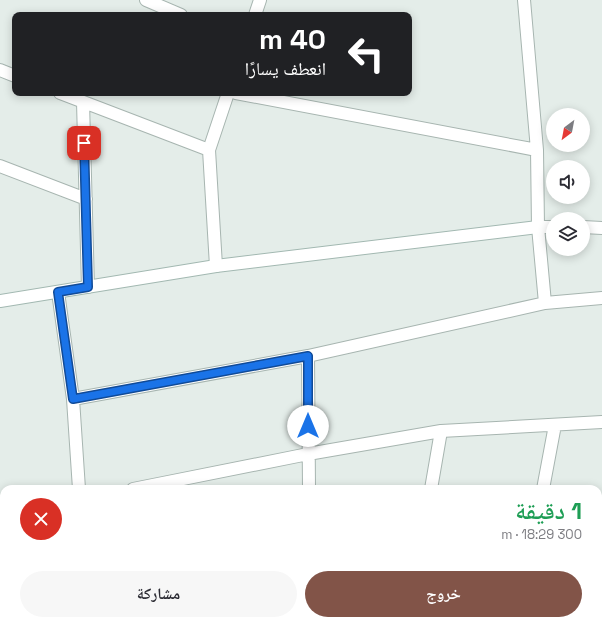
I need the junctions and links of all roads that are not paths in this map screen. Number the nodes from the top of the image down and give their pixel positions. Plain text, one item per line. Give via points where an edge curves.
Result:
1 (146, 0) edge
2 (260, 0) edge
3 (524, 0) edge
4 (174, 12) edge
5 (256, 12) edge
6 (0, 70) edge
7 (12, 75) edge
8 (68, 96) edge
9 (227, 96) edge
10 (252, 96) edge
11 (83, 102) junction
12 (209, 150) junction
13 (537, 150) junction
14 (0, 166) edge
15 (86, 199) junction
16 (538, 227) junction
17 (546, 227) edge
18 (590, 227) edge
19 (602, 228) edge
20 (216, 266) junction
21 (88, 287) junction
22 (58, 292) junction
23 (602, 298) edge
24 (0, 301) edge
25 (545, 303) junction
26 (308, 356) junction
27 (73, 399) junction
28 (602, 422) edge
29 (555, 425) junction
30 (441, 431) junction
31 (308, 454) junction
32 (79, 485) edge
33 (179, 485) edge
34 (309, 485) edge
35 (432, 485) edge
36 (544, 485) edge

1 - 4 street
2 - 5 street
3 - 13 street
6 - 7 street
8 - 11 street
9 - 12 street
10 - 13 street
11 - 12 street
11 - 15 street
12 - 20 street
13 - 16 street
14 - 15 street
15 - 21 street
16 - 17 street
16 - 20 street
16 - 25 street
18 - 19 street
20 - 21 street
21 - 22 street
22 - 24 street
22 - 27 street
23 - 25 street
25 - 26 street
26 - 27 street
26 - 31 street
27 - 32 street
28 - 29 street
29 - 30 street
29 - 36 street
30 - 31 street
30 - 35 street
31 - 33 street
31 - 34 street

